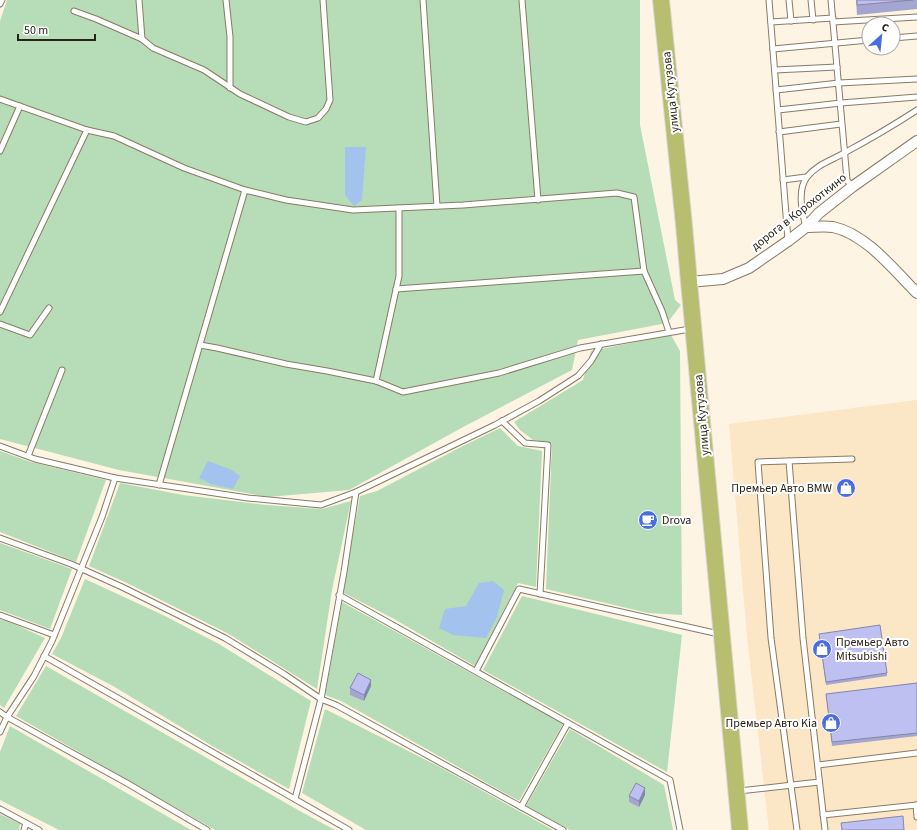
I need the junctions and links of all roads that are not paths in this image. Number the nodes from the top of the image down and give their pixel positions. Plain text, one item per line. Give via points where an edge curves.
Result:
1 (2, 0) edge
2 (139, 0) edge
3 (226, 0) edge
4 (323, 0) edge
5 (423, 0) edge
6 (522, 0) edge
7 (661, 0) edge
8 (769, 0) edge
9 (789, 0) edge
10 (811, 0) edge
11 (831, 0) edge
12 (0, 4) edge
13 (74, 11) dead end
14 (917, 17) edge
15 (813, 20) junction
16 (833, 20) junction
17 (791, 21) junction
18 (771, 22) junction
19 (917, 36) edge
20 (901, 37) edge
21 (142, 39) junction
22 (861, 41) edge
23 (835, 43) junction
24 (773, 49) junction
25 (837, 67) junction
26 (774, 70) junction
27 (917, 78) edge
28 (839, 83) junction
29 (230, 88) junction
30 (776, 90) junction
31 (917, 97) edge
32 (0, 99) edge
33 (841, 103) junction
34 (20, 106) junction
35 (778, 110) junction
36 (917, 110) edge
37 (841, 124) junction
38 (87, 130) junction
39 (779, 132) junction
40 (917, 141) edge
41 (0, 151) edge
42 (844, 154) junction
43 (806, 177) junction
44 (783, 180) junction
45 (852, 187) junction
46 (245, 190) junction
47 (538, 200) junction
48 (437, 206) junction
49 (399, 208) junction
50 (806, 227) junction
51 (788, 241) junction
52 (644, 271) junction
53 (688, 282) junction
54 (396, 289) junction
55 (917, 293) edge
56 (49, 308) dead end
57 (0, 312) edge
58 (0, 324) edge
59 (693, 328) junction
60 (669, 332) junction
61 (601, 344) junction
62 (200, 345) junction
63 (62, 370) dead end
64 (376, 381) junction
65 (502, 422) junction
66 (0, 446) edge
67 (28, 456) junction
68 (852, 459) dead end
69 (790, 461) junction
70 (115, 478) junction
71 (159, 485) junction
72 (356, 492) junction
73 (0, 538) edge
74 (80, 568) junction
75 (540, 594) junction
76 (339, 595) junction
77 (0, 615) edge
78 (722, 634) junction
79 (54, 635) junction
80 (44, 656) junction
81 (476, 671) junction
82 (321, 699) junction
83 (0, 712) edge
84 (7, 717) junction
85 (568, 723) junction
86 (0, 732) edge
87 (917, 753) edge
88 (818, 765) junction
89 (820, 782) junction
90 (792, 785) junction
91 (736, 791) junction
92 (295, 799) junction
93 (916, 805) edge
94 (521, 807) junction
95 (0, 809) edge
96 (823, 815) junction
97 (917, 817) edge
98 (26, 823) junction
99 (24, 830) edge
100 (40, 830) edge
101 (207, 830) edge
102 (349, 830) edge
103 (563, 830) edge
104 (680, 830) edge
105 (740, 830) edge
106 (797, 830) edge
107 (825, 830) edge

1 - 12 lane
2 - 21 lane
3 - 29 lane via 230,37
4 - 29 lane via 330,100 318,118 306,122 289,117
5 - 48 lane
6 - 47 lane
7 - 53 main road, улица Кутузова
8 - 18 lane
9 - 17 lane
10 - 15 lane
11 - 16 lane
13 - 21 lane
14 - 16 lane
15 - 16 lane
15 - 17 lane
16 - 23 lane
17 - 18 lane
18 - 24 lane
19 - 20 lane
21 - 29 lane via 153,48 204,70
22 - 23 lane
23 - 24 lane
23 - 25 lane
24 - 26 lane
25 - 26 lane
25 - 28 lane
26 - 30 lane
27 - 28 lane
28 - 30 lane
28 - 33 lane
30 - 35 lane
31 - 33 lane
32 - 34 lane
33 - 35 lane
33 - 37 lane
34 - 38 lane
34 - 41 lane
35 - 39 lane
36 - 42 lane
37 - 39 lane
37 - 42 lane
38 - 46 lane via 114,136 184,168
38 - 57 lane
39 - 44 lane
40 - 45 street, дорога в Корохоткино
42 - 43 lane via 817,167
42 - 45 lane via 846,180
43 - 44 lane
43 - 50 lane via 801,192
44 - 51 lane
45 - 50 street, дорога в Корохоткино via 819,213
46 - 49 lane via 286,200 353,210
46 - 62 lane
47 - 48 lane
47 - 52 lane via 617,193 634,197
48 - 49 lane
49 - 54 lane via 399,276
50 - 51 street, дорога в Корохоткино
50 - 55 street via 833,227 849,232 866,242
51 - 53 street, дорога в Корохоткино via 749,268 723,279
52 - 54 lane
52 - 60 lane
53 - 59 main road, улица Кутузова
54 - 64 lane
56 - 58 lane via 30,335
59 - 60 lane
59 - 78 main road, улица Кутузова
60 - 61 lane
61 - 64 lane via 499,373 403,392
61 - 65 lane via 578,376 539,402
62 - 64 lane
62 - 71 lane
63 - 67 lane
65 - 72 lane
65 - 75 lane via 525,443 548,445
66 - 67 lane
67 - 70 lane
68 - 69 lane
69 - 88 lane via 803,638
69 - 90 lane via 758,462 771,638
70 - 71 lane
70 - 74 lane via 102,517
71 - 72 lane via 321,505
72 - 76 lane
73 - 74 lane
74 - 79 lane
74 - 82 lane via 225,638
75 - 78 lane
75 - 81 lane via 519,589
76 - 81 lane
76 - 82 lane
77 - 79 lane
78 - 91 main road, улица Кутузова
79 - 80 lane
80 - 84 lane
80 - 92 lane
81 - 85 lane
82 - 92 lane
82 - 94 lane
83 - 84 lane
84 - 86 lane
84 - 101 lane
85 - 94 lane
85 - 104 lane via 670,780
87 - 88 lane
88 - 89 lane
89 - 90 lane
89 - 96 lane
90 - 91 lane
90 - 106 lane
91 - 105 main road, улица Кутузова
92 - 102 lane
93 - 96 lane
93 - 97 lane
94 - 103 lane
95 - 98 lane
96 - 107 lane
98 - 99 lane
98 - 100 lane

